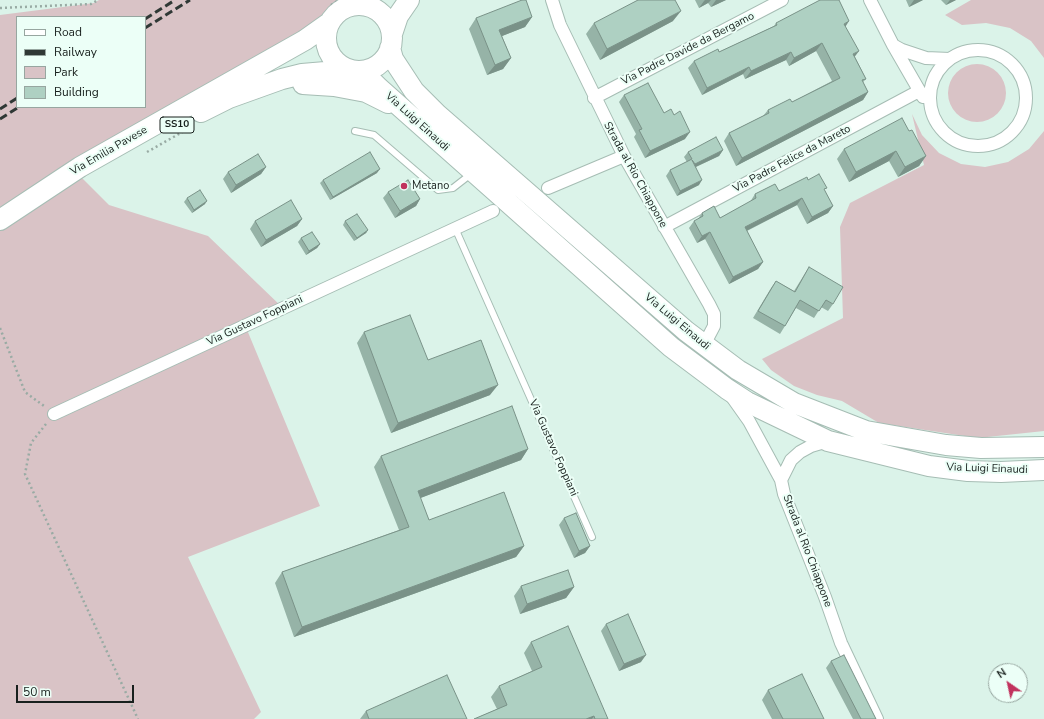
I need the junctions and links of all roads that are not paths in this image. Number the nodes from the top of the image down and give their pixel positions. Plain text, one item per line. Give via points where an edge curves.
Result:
1 (409, 0) edge
2 (552, 0) edge
3 (782, 0) edge
4 (870, 0) edge
5 (356, 3) edge
6 (329, 23) junction
7 (391, 41) junction
8 (893, 45) junction
9 (950, 58) junction
10 (356, 70) junction
11 (919, 91) junction
12 (594, 98) junction
13 (223, 102) junction
14 (401, 107) junction
15 (931, 110) junction
16 (355, 131) dead end
17 (624, 156) junction
18 (474, 172) junction
19 (548, 188) dead end
20 (493, 211) dead end
21 (10, 214) edge
22 (664, 227) junction
23 (455, 228) junction
24 (704, 345) junction
25 (727, 389) junction
26 (54, 414) road end
27 (828, 441) junction
28 (1044, 447) edge
29 (1044, 470) edge
30 (781, 480) junction
31 (592, 537) dead end
32 (877, 719) edge

1 - 7 main road, SS10 via 398,16
2 - 12 street, Strada al Rio Chiappone via 560,25
3 - 12 street, Via Padre Davide da Bergamo
4 - 8 street
5 - 6 main road, SS10 via 341,10
5 - 7 main road, SS10 via 377,11 387,21
6 - 10 main road via 326,42 328,51 340,66
6 - 21 main road, Via Emilia Pavese / SS10 via 305,40 80,167
7 - 10 main road, SS10 via 386,57 380,64 372,69
7 - 24 main road, Via Luigi Einaudi via 393,59 414,90 437,114
8 - 9 street via 926,58
8 - 11 street
9 - 15 street via 940,68 933,81
9 - 15 street via 965,51 981,49 997,53 1011,62 1021,75 1026,90 1026,107 1020,122 1010,134 996,143 980,146 964,144 949,137 938,125
10 - 13 main road, SS10 via 302,74
10 - 14 main road, Via Luigi Einaudi
11 - 15 street
11 - 22 street, Via Padre Felice da Mareto
12 - 17 street, Strada al Rio Chiappone
13 - 14 main road via 272,88 307,84 366,92
13 - 21 main road, SS10
14 - 18 main road, Via Luigi Einaudi
16 - 18 lane via 374,135 438,190 453,188
17 - 19 street
17 - 22 street, Strada al Rio Chiappone
18 - 25 main road, Via Luigi Einaudi via 671,347
20 - 23 street, Via Gustavo Foppiani
22 - 24 street, Strada al Rio Chiappone via 714,314 714,326
23 - 26 street, Via Gustavo Foppiani
23 - 31 lane, Via Gustavo Foppiani
24 - 28 main road, Via Luigi Einaudi via 738,370 794,403 866,430 974,448
25 - 27 main road, Via Luigi Einaudi via 766,413
25 - 30 street, Strada al Rio Chiappone via 749,421
27 - 29 main road, Via Luigi Einaudi via 930,466 968,471
27 - 30 street via 800,452 791,460
30 - 32 street, Strada al Rio Chiappone via 784,494 826,597 841,643

